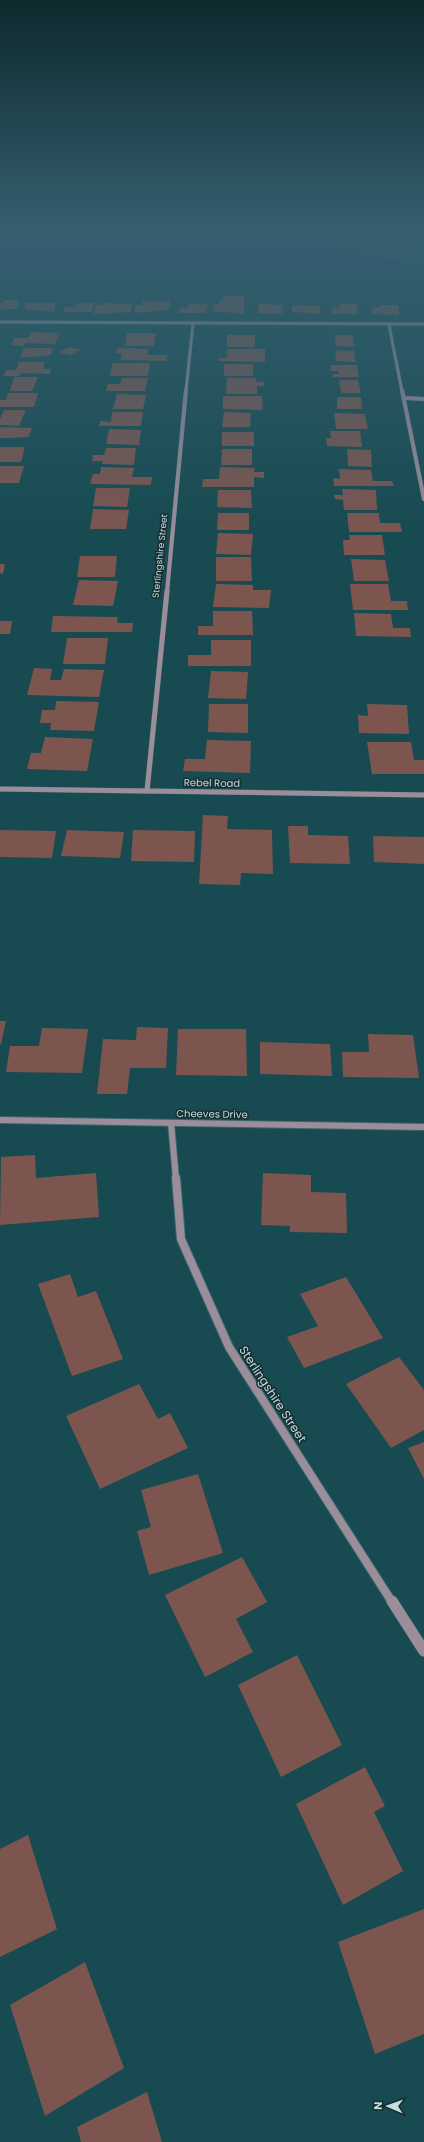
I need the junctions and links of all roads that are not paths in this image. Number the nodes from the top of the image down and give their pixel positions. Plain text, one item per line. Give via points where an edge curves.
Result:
1 (192, 333) edge
2 (391, 333) edge
3 (405, 398) junction
4 (424, 398) edge
5 (424, 499) edge
6 (0, 789) edge
7 (147, 791) junction
8 (424, 795) edge
9 (0, 1120) edge
10 (171, 1123) junction
11 (424, 1127) edge
12 (424, 1651) edge

1 - 7 street, Sterlingshire Street
2 - 3 street
3 - 4 street
3 - 5 street
6 - 7 street, Rebel Road
7 - 8 street, Rebel Road
9 - 10 street, Cheeves Drive
10 - 11 street, Cheeves Drive
10 - 12 street, Sterlingshire Street via 181,1239 229,1347

